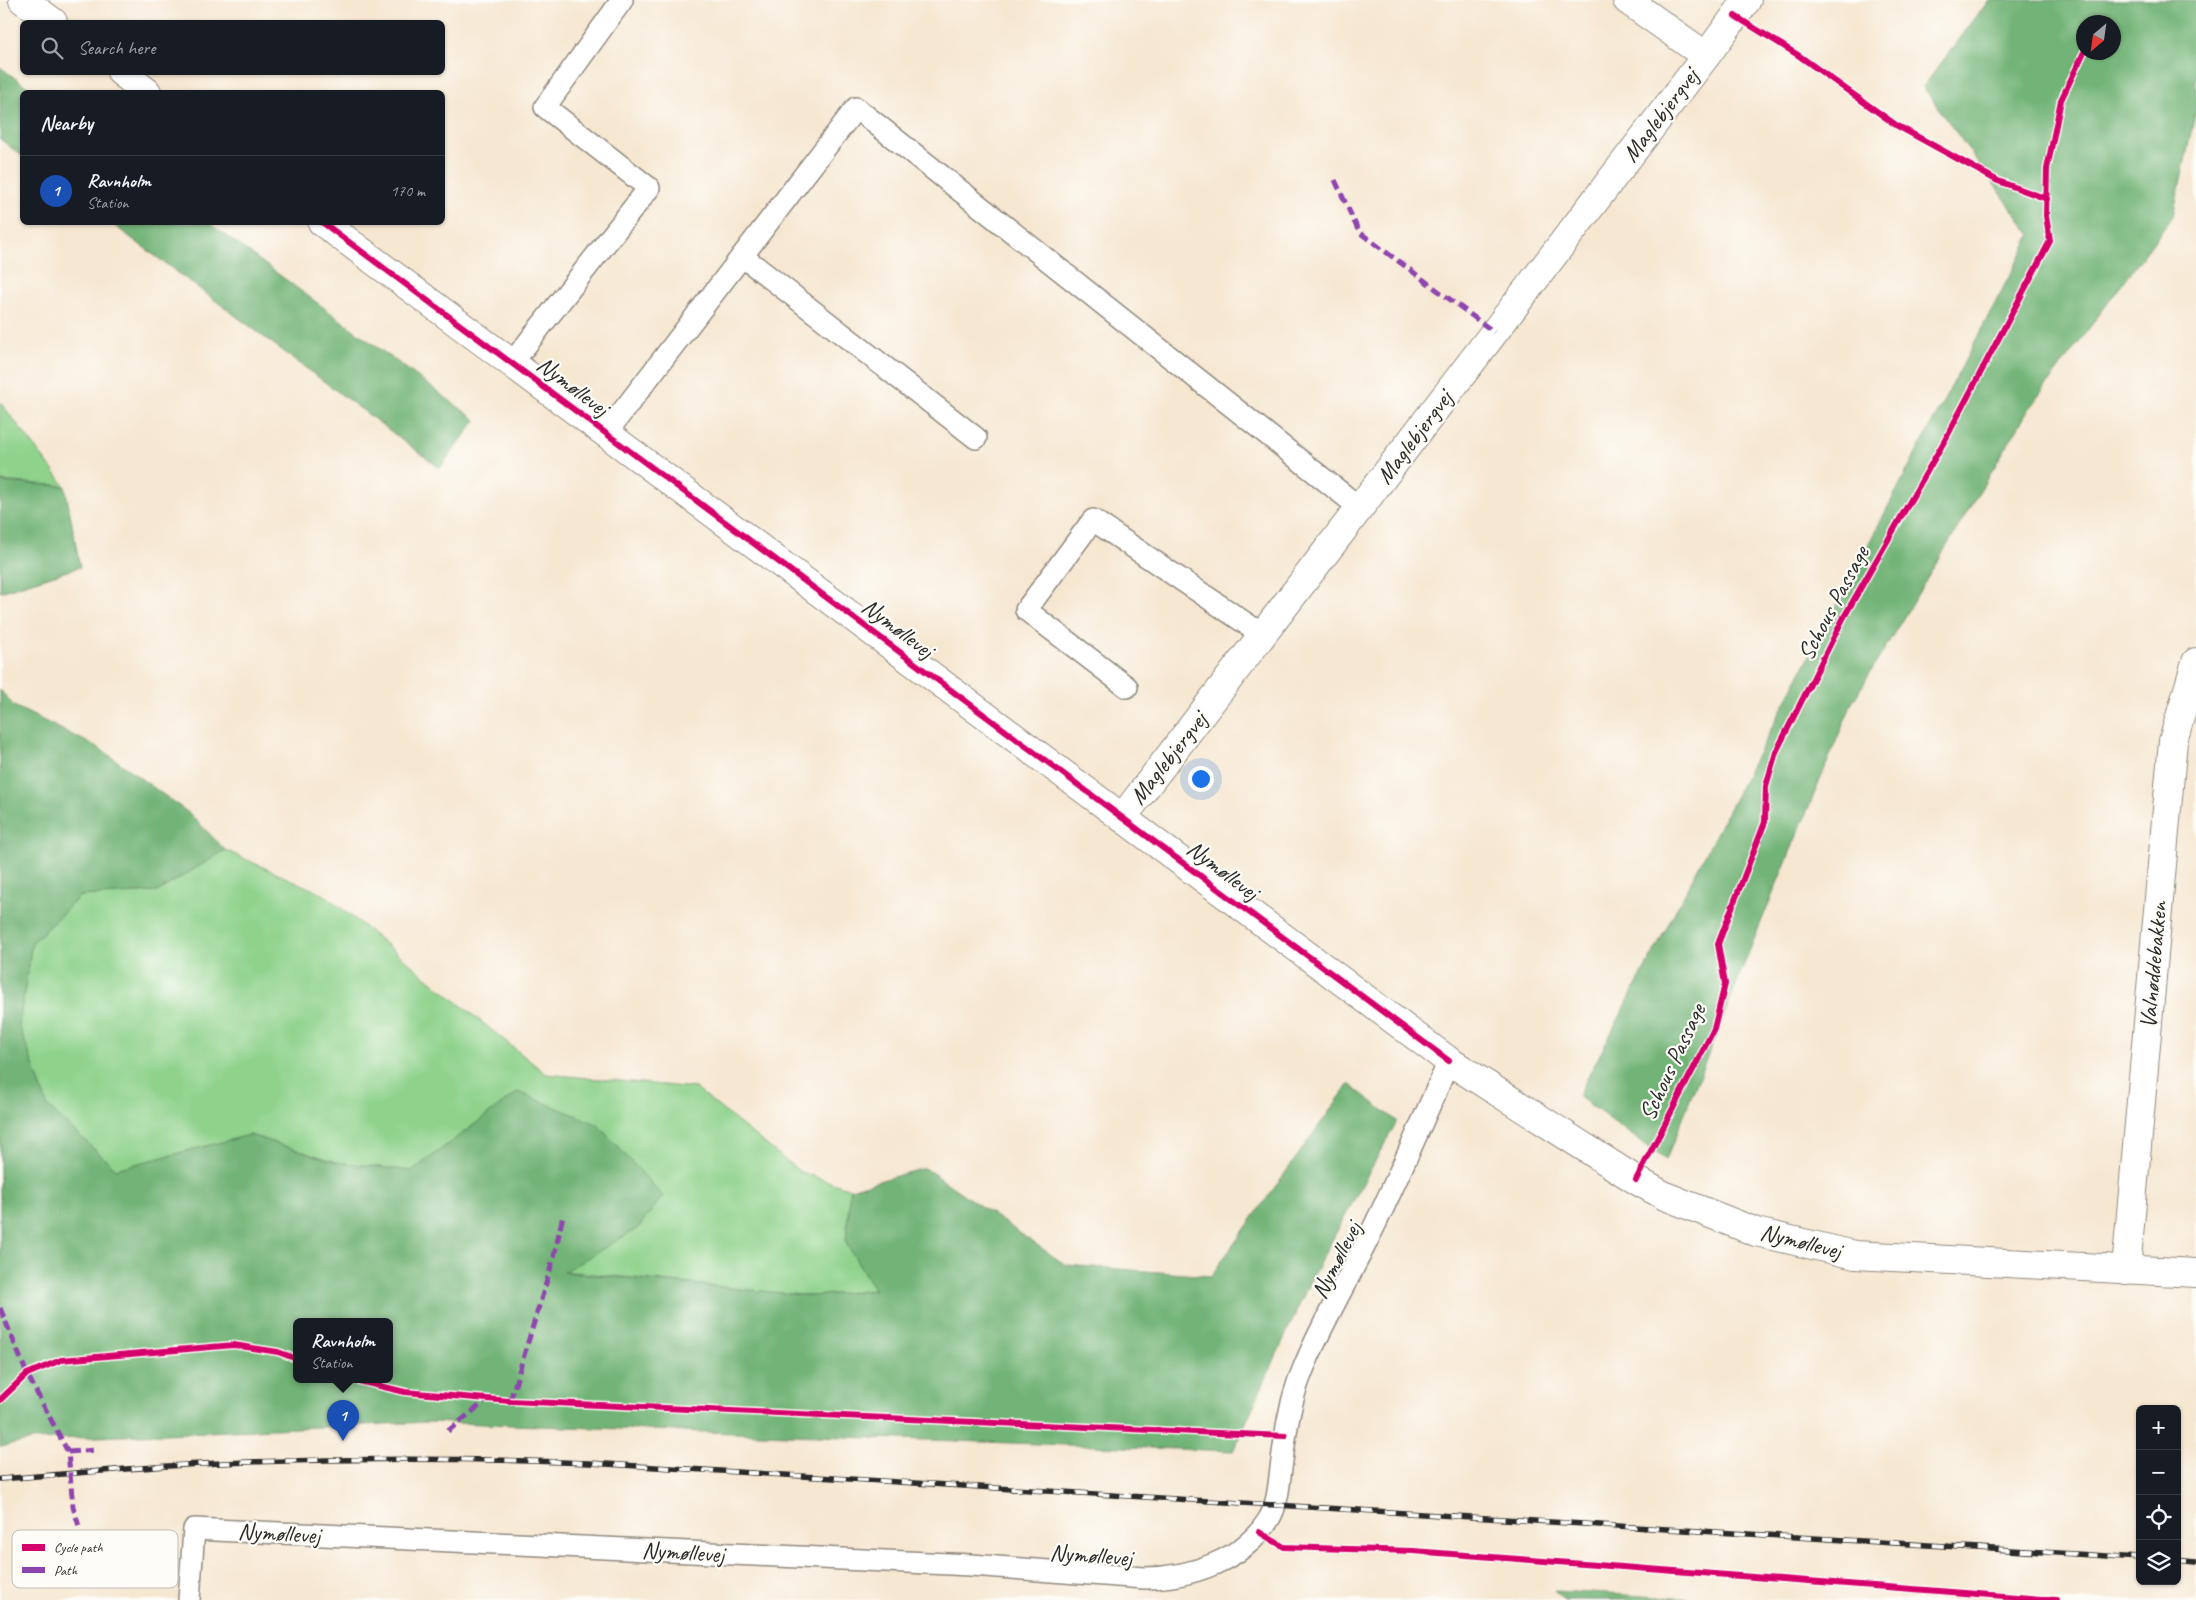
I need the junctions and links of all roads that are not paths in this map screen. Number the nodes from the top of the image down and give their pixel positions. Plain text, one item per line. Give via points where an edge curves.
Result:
1 (23, 0) edge
2 (622, 0) edge
3 (1627, 0) edge
4 (1747, 0) edge
5 (50, 20) edge
6 (1706, 56) junction
7 (124, 75) edge
8 (144, 90) edge
9 (326, 225) edge
10 (742, 256) junction
11 (512, 364) junction
12 (606, 433) junction
13 (976, 438) dead end
14 (1360, 508) junction
15 (1263, 635) junction
16 (2196, 662) edge
17 (1127, 687) dead end
18 (1122, 818) junction
19 (1450, 1062) junction
20 (2126, 1270) junction
21 (2196, 1273) edge
22 (189, 1600) edge

1 - 5 street
2 - 11 lane via 545,107 649,188
3 - 6 street, Maglebjergvej
4 - 6 street, Maglebjergvej
6 - 14 street, Maglebjergvej
7 - 8 street
9 - 11 street, Nymøllevej
10 - 12 lane
10 - 13 lane
10 - 14 lane via 856,108
11 - 12 street, Nymøllevej
12 - 18 street, Nymøllevej
14 - 15 street, Maglebjergvej
15 - 17 lane via 1093,520 1026,610
15 - 18 street, Maglebjergvej
16 - 20 street, Valnøddebakken via 2173,741
18 - 19 street, Nymøllevej
19 - 20 street, Nymøllevej via 1650,1188 1756,1232 1855,1255
19 - 22 lane, Nymøllevej via 1370,1235 1301,1373 1288,1415 1276,1504 1269,1519 1243,1546 1206,1568 1165,1578 1144,1578 971,1566 194,1529
20 - 21 street, Nymøllevej

